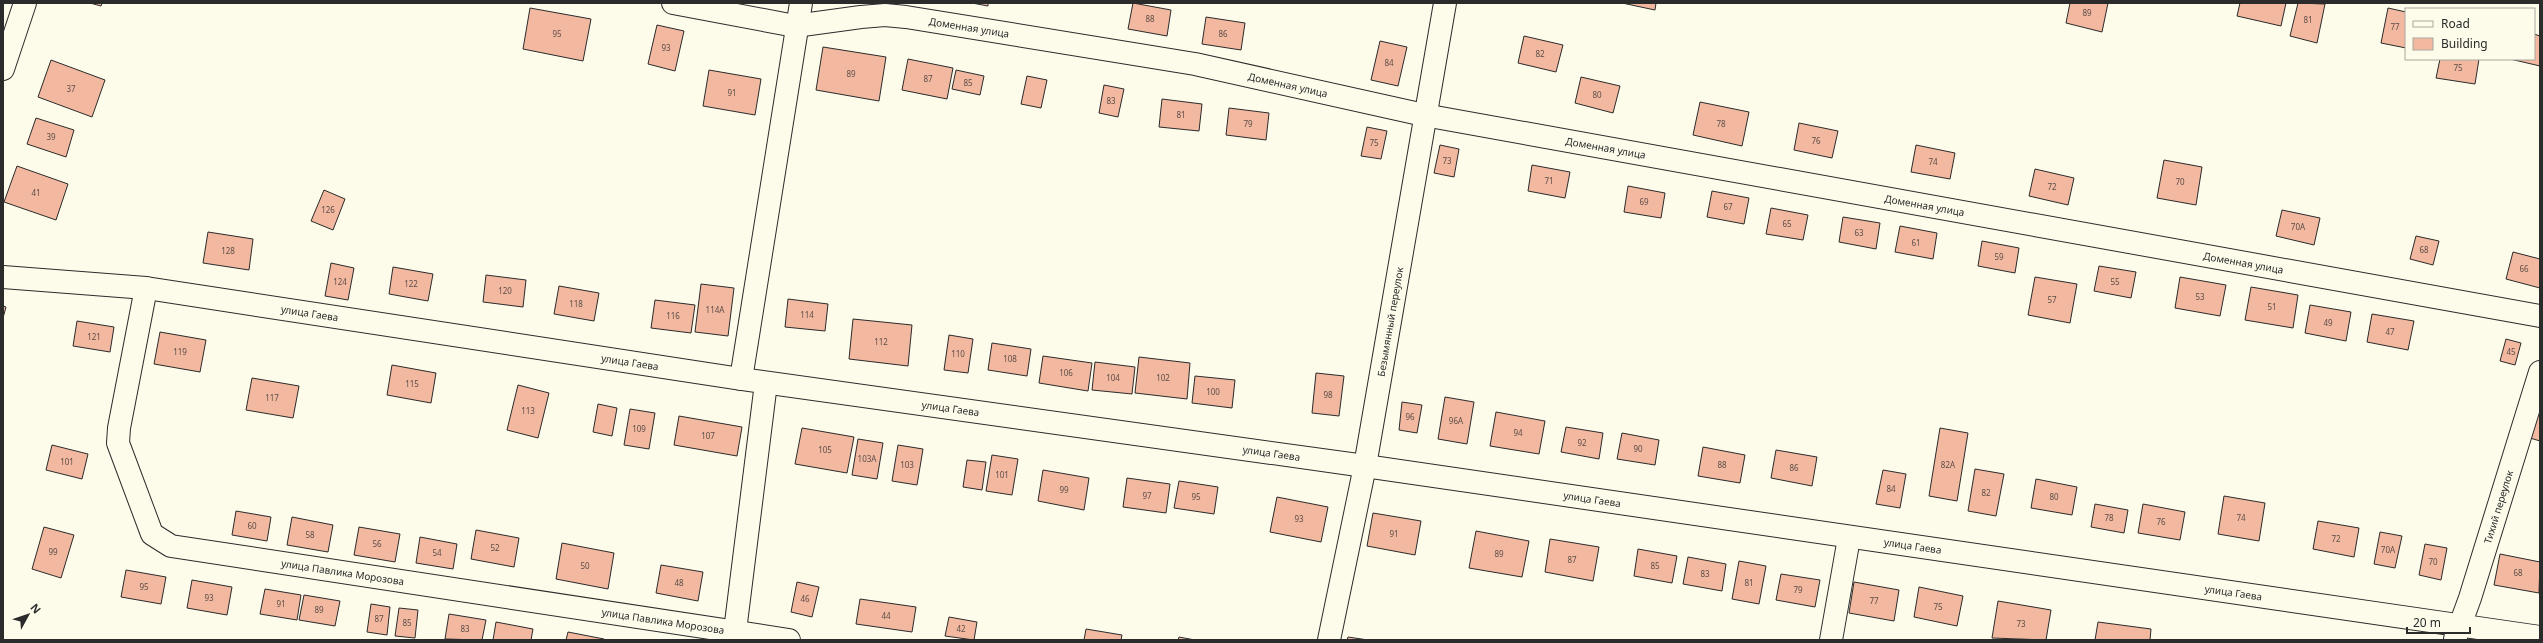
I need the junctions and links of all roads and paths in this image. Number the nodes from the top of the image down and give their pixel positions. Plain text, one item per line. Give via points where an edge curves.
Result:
1 (25, 3) edge
2 (673, 3) edge
3 (800, 3) edge
4 (1446, 3) edge
5 (795, 26) junction
6 (3, 69) edge
7 (1424, 115) junction
8 (3, 277) edge
9 (146, 288) junction
10 (2540, 316) edge
11 (2540, 372) edge
12 (741, 379) junction
13 (766, 383) junction
14 (1365, 466) junction
15 (1849, 538) junction
16 (734, 631) junction
17 (2457, 633) edge
18 (2540, 636) edge
19 (789, 640) edge
20 (1329, 640) edge
21 (1831, 640) edge

1 - 6 street
2 - 5 street, Доменная улица
3 - 5 street
4 - 7 street, Безымянный переулок
5 - 7 street, Доменная улица via 885,15 906,17 1195,64
5 - 12 street
7 - 10 street, Доменная улица
7 - 14 street, Безымянный переулок
8 - 9 street, улица Гаева
9 - 12 street, улица Гаева
9 - 16 street, улица Павлика Морозова via 118,443 152,534 160,541 171,546
11 - 17 street, Тихий переулок
12 - 13 street, улица Гаева
13 - 14 street, улица Гаева
13 - 16 street
14 - 15 street, улица Гаева
14 - 20 street, Безымянный переулок
15 - 17 street, улица Гаева
15 - 21 street
16 - 19 street, улица Павлика Морозова
17 - 18 street, улица Гаева

